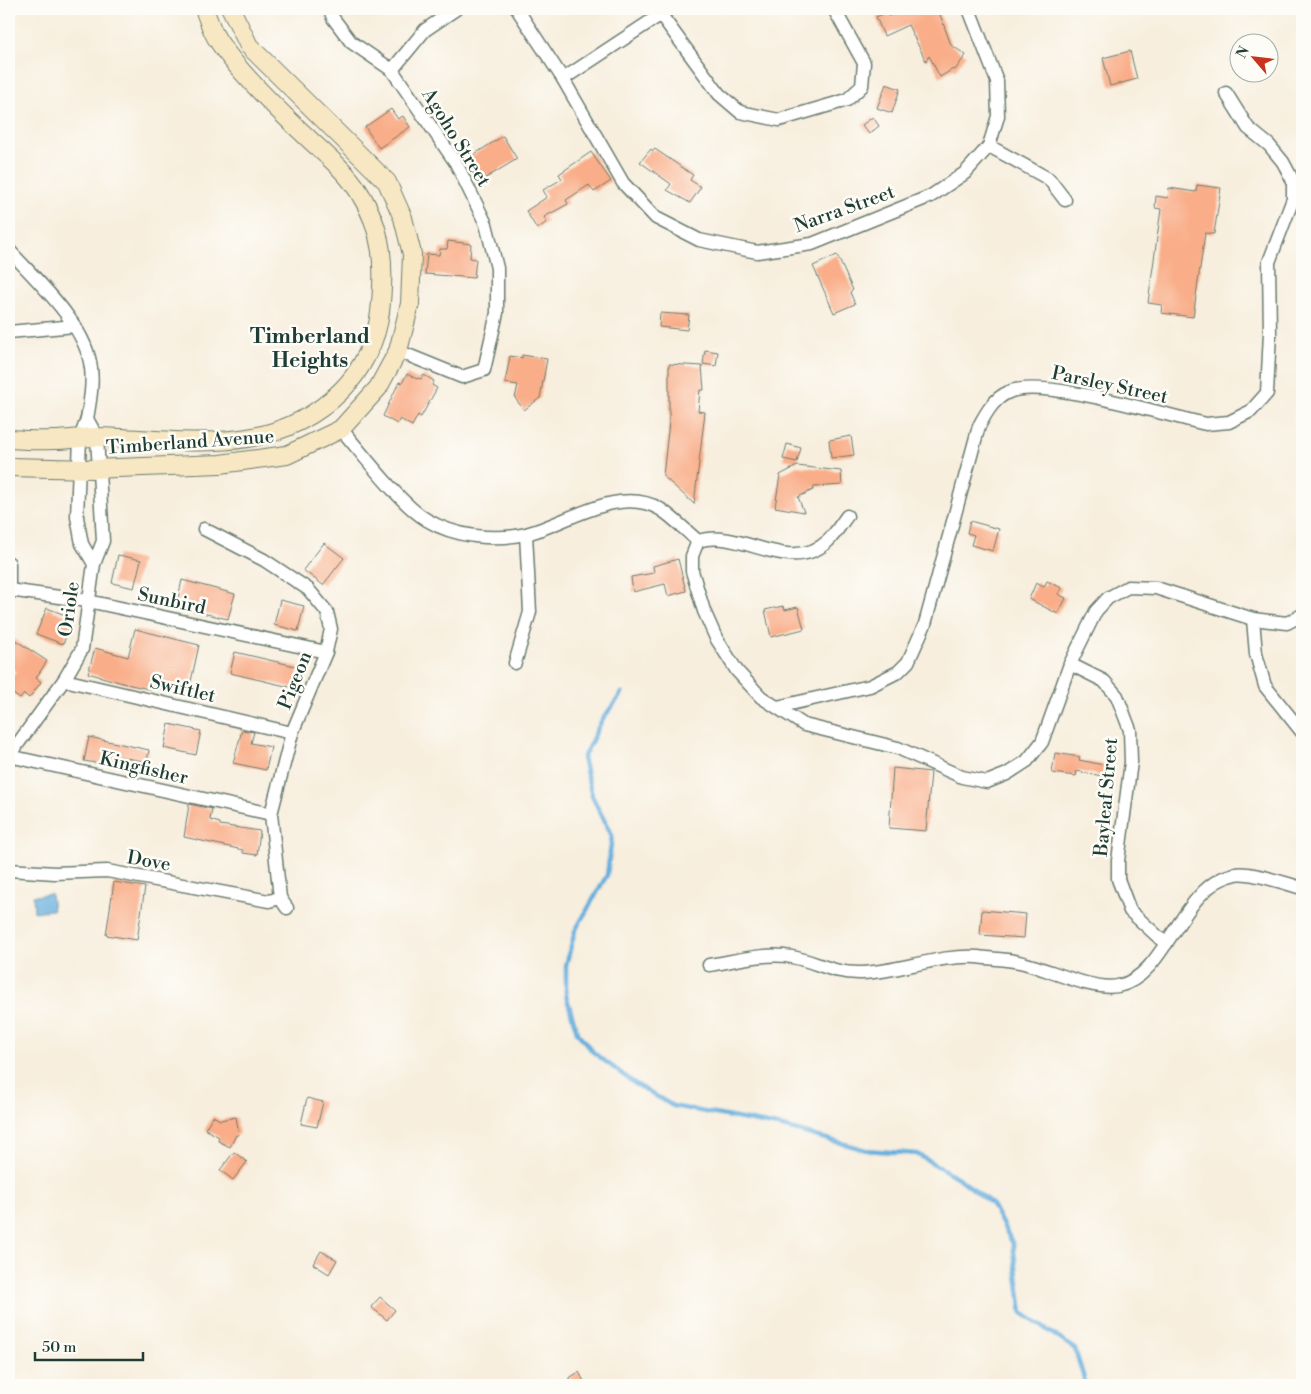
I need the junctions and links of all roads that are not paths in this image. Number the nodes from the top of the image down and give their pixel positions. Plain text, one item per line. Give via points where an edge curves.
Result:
1 (204, 9) edge
2 (231, 9) edge
3 (330, 9) edge
4 (456, 9) edge
5 (517, 9) edge
6 (834, 9) edge
7 (970, 9) edge
8 (665, 12) edge
9 (392, 70) junction
10 (563, 79) junction
11 (1226, 93) dead end
12 (327, 122) junction
13 (308, 138) junction
14 (989, 146) junction
15 (1065, 200) dead end
16 (9, 250) edge
17 (74, 326) junction
18 (9, 332) edge
19 (398, 350) junction
20 (341, 429) junction
21 (89, 438) junction
22 (9, 439) edge
23 (9, 467) edge
24 (77, 468) junction
25 (98, 468) junction
26 (847, 516) dead end
27 (204, 528) dead end
28 (526, 534) junction
29 (698, 541) junction
30 (9, 563) edge
31 (94, 564) junction
32 (9, 584) edge
33 (9, 590) edge
34 (88, 601) junction
35 (1302, 615) edge
36 (1254, 619) junction
37 (326, 652) junction
38 (515, 663) dead end
39 (1070, 664) junction
40 (64, 680) junction
41 (777, 707) junction
42 (1302, 732) edge
43 (292, 733) junction
44 (9, 756) edge
45 (271, 814) junction
46 (9, 870) edge
47 (1302, 888) edge
48 (284, 903) joint
49 (1166, 944) junction
50 (709, 965) dead end

1 - 13 street, Timberland Avenue via 216,38 250,80
2 - 12 street, Timberland Avenue via 249,46
3 - 9 street, Agoho Street via 351,42
4 - 9 street via 425,30
5 - 10 street, Narra Street
6 - 8 street via 864,63 862,86 847,100 779,120 740,112 719,94
7 - 14 street, Narra Street via 997,80 998,116
8 - 10 street
9 - 19 street, Agoho Street via 456,163 486,224 497,268 497,313 484,370 462,377
10 - 14 street, Narra Street via 623,183 656,218 699,240 757,252 812,244 931,196 965,173
11 - 41 street, Parsley Street via 1248,128 1269,145 1293,181 1293,199 1269,262 1267,393 1251,411 1229,422 1206,424 1055,389 1029,387 1008,392 992,405 979,426 925,624 908,662 898,672 870,686
12 - 13 street
12 - 19 street, Timberland Avenue via 387,182 403,218 412,254 410,304
13 - 21 street, Timberland Avenue via 342,169 359,191 381,244 384,277 379,322 351,381 306,418 279,431 246,440 200,442
14 - 15 street via 1049,179
16 - 17 street
17 - 18 street
17 - 21 street via 90,362
19 - 20 street, Timberland Avenue via 378,388
20 - 25 street, Timberland Avenue via 279,457 220,464
20 - 28 street via 425,519 447,530 483,538
21 - 22 street, Timberland Avenue
21 - 24 street
21 - 25 street, Oriole
23 - 24 street, Timberland Avenue
24 - 25 street, Timberland Avenue
24 - 31 street via 77,517 82,544
25 - 31 street, Oriole via 104,541
26 - 29 street via 828,541 812,552 768,551 718,537
27 - 37 street, Pigeon via 308,588 327,612 331,629
28 - 29 street via 594,508 624,502 660,509
28 - 38 street via 530,612
29 - 41 street via 692,556 692,570 716,638 737,671 761,697
30 - 32 street
31 - 34 street, Oriole
33 - 34 street, Sunbird
34 - 37 street, Sunbird
34 - 40 street, Oriole via 82,649
35 - 36 street via 1287,623
36 - 39 street via 1166,590 1128,587 1108,598 1096,611
36 - 42 street via 1256,654 1265,686
37 - 43 street, Pigeon
39 - 41 street via 1042,742 1027,762 987,782 962,777 898,748 804,725
39 - 49 street, Bayleaf Street via 1104,681 1117,696 1130,730 1131,762 1118,879 1130,911
40 - 43 street, Swiftlet
40 - 44 street, Oriole
43 - 45 street, Pigeon
44 - 45 street, Kingfisher
45 - 48 street, Pigeon
46 - 48 street, Dove via 107,871
47 - 49 street via 1237,874 1212,883 1195,901
49 - 50 street via 1142,973 1119,986 1101,986 1019,962 975,957 862,973 833,971 792,957 772,956

